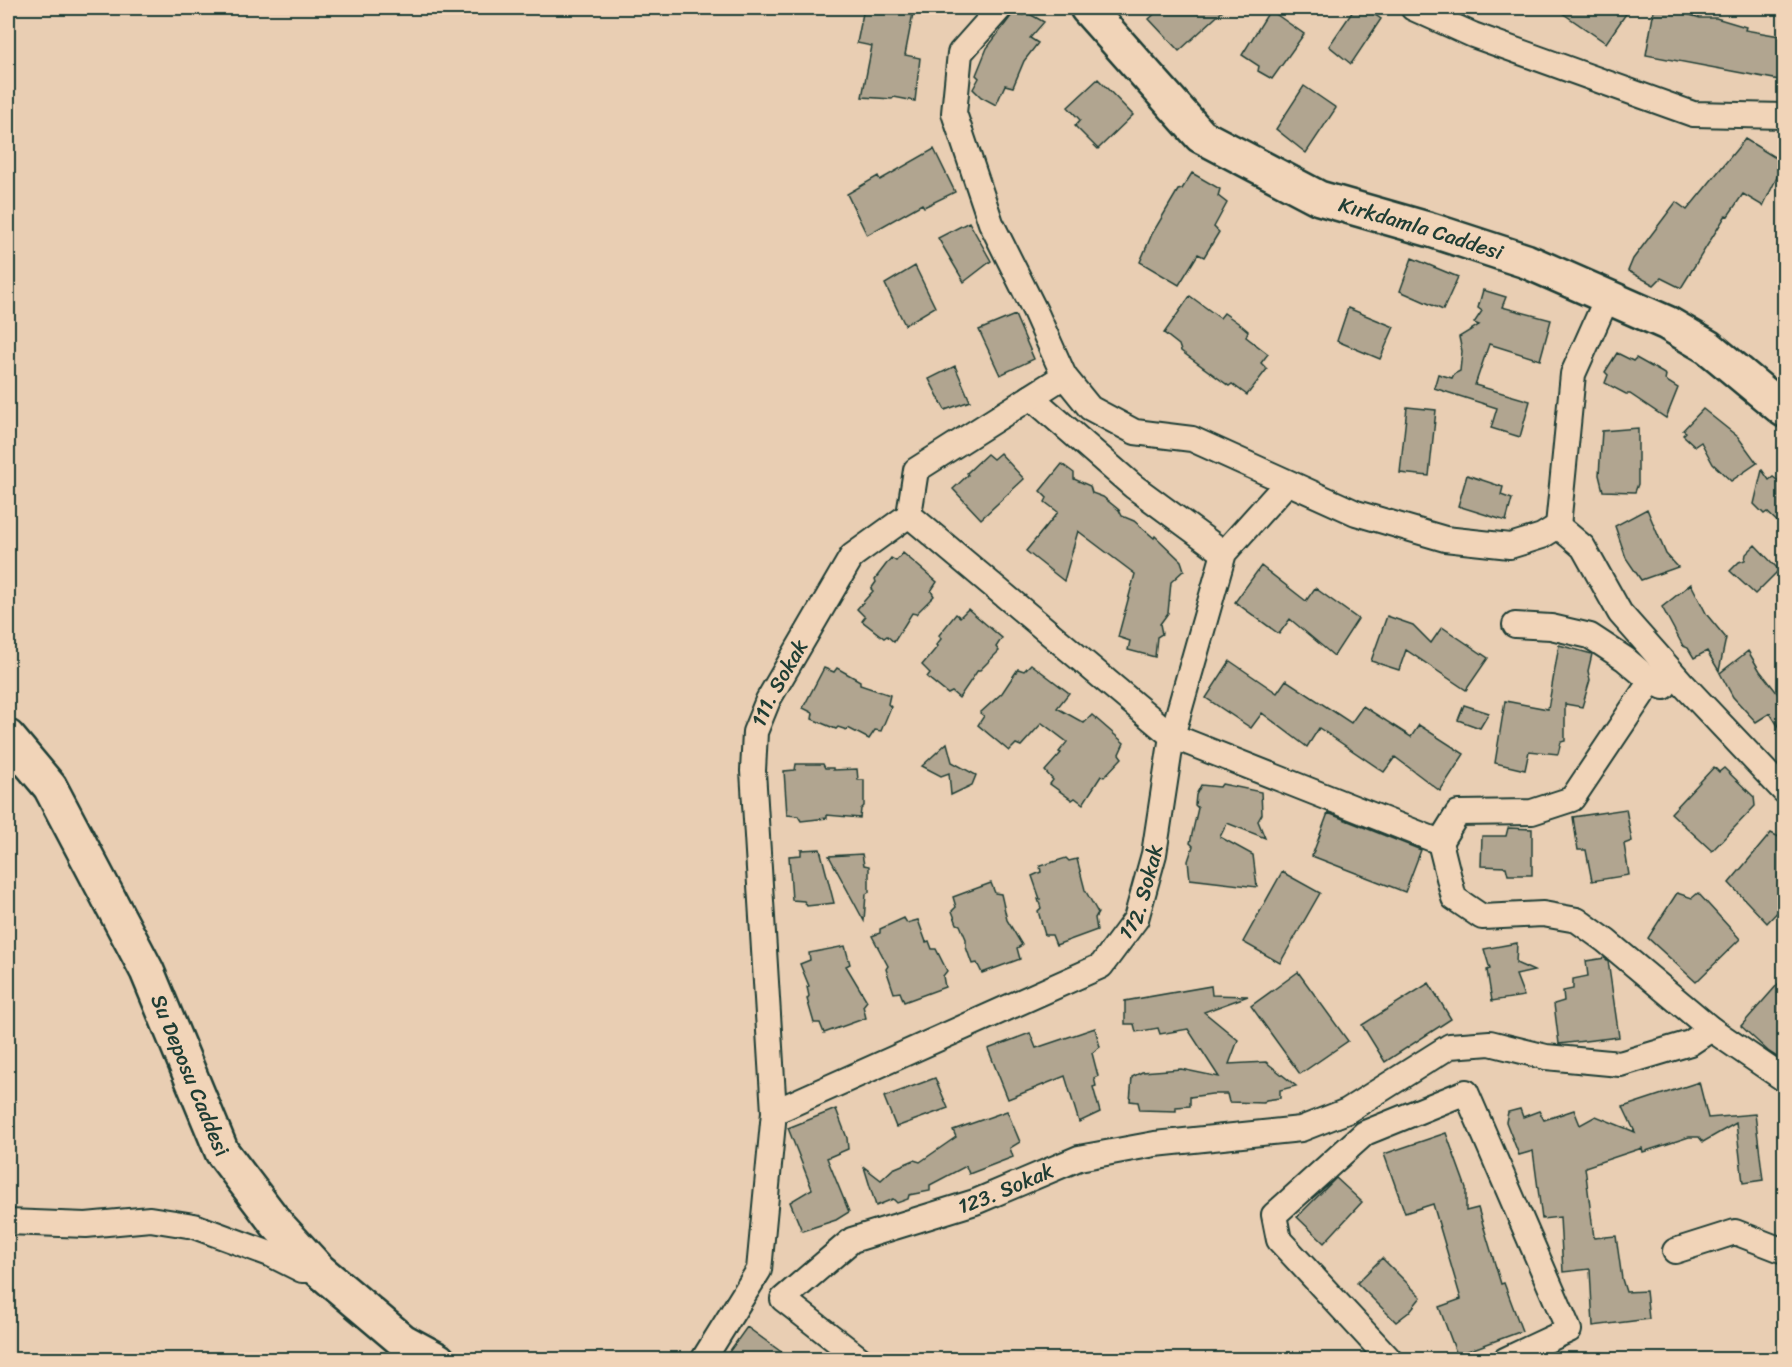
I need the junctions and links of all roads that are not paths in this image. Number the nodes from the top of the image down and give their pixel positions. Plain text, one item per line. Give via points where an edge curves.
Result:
1 (1000, 8) edge
2 (1088, 8) edge
3 (1413, 8) edge
4 (1785, 116) edge
5 (1607, 298) junction
6 (1064, 376) junction
7 (1031, 397) junction
8 (1785, 410) edge
9 (1287, 483) junction
10 (909, 515) junction
11 (1558, 526) junction
12 (1224, 553) junction
13 (1515, 625) dead end
14 (1651, 681) junction
15 (8, 736) edge
16 (1172, 736) junction
17 (1785, 793) edge
18 (1440, 842) junction
19 (1711, 1029) junction
20 (1785, 1079) edge
21 (1347, 1111) junction
22 (774, 1112) junction
23 (1365, 1132) junction
24 (8, 1222) edge
25 (1675, 1251) dead end
26 (1785, 1251) edge
27 (319, 1270) junction
28 (759, 1270) junction
29 (783, 1299) junction
30 (438, 1359) edge
31 (703, 1359) edge
32 (861, 1359) edge
33 (1390, 1359) edge
34 (1505, 1359) edge

1 - 6 street via 960,53 954,113 991,223
2 - 5 street, Kırkdamla Caddesi via 1201,136 1319,198 1526,261
3 - 4 street via 1473,35 1693,114
5 - 8 street, Kırkdamla Caddesi via 1667,323 1708,347
5 - 11 street via 1573,374
6 - 7 street
6 - 9 street via 1090,408 1135,432 1192,439
7 - 10 street via 916,470
7 - 12 street via 1133,486
9 - 11 street via 1356,513 1445,538 1510,546 1542,536
9 - 12 street, 112. Sokak
10 - 16 street
10 - 22 street, 111. Sokak via 852,556 768,700 755,732 753,771
11 - 17 street via 1583,547 1620,613
12 - 16 street, 112. Sokak
13 - 14 street via 1551,627 1590,636
14 - 17 street via 1664,687
14 - 18 street via 1572,798 1532,812 1458,813
15 - 27 street, Su Deposu Caddesi via 50,788 147,971 222,1152 276,1224
16 - 18 street
16 - 22 street, 112. Sokak via 1154,854 1136,919 1101,966
18 - 19 street via 1454,898 1482,916 1543,914 1577,920
19 - 20 street
19 - 21 street, 123. Sokak via 1690,1043 1620,1064 1546,1057 1490,1043 1450,1046
21 - 23 street
21 - 29 street, 123. Sokak via 1301,1129 1155,1144 1079,1158 975,1202 852,1240
22 - 28 street, 111. Sokak
23 - 33 street via 1274,1215 1279,1240
23 - 34 street via 1467,1092 1569,1330
24 - 27 street via 86,1225 150,1219 194,1226 302,1270
25 - 26 street via 1735,1232
27 - 30 street, Su Deposu Caddesi via 403,1341
28 - 29 street
28 - 31 street
29 - 32 street

